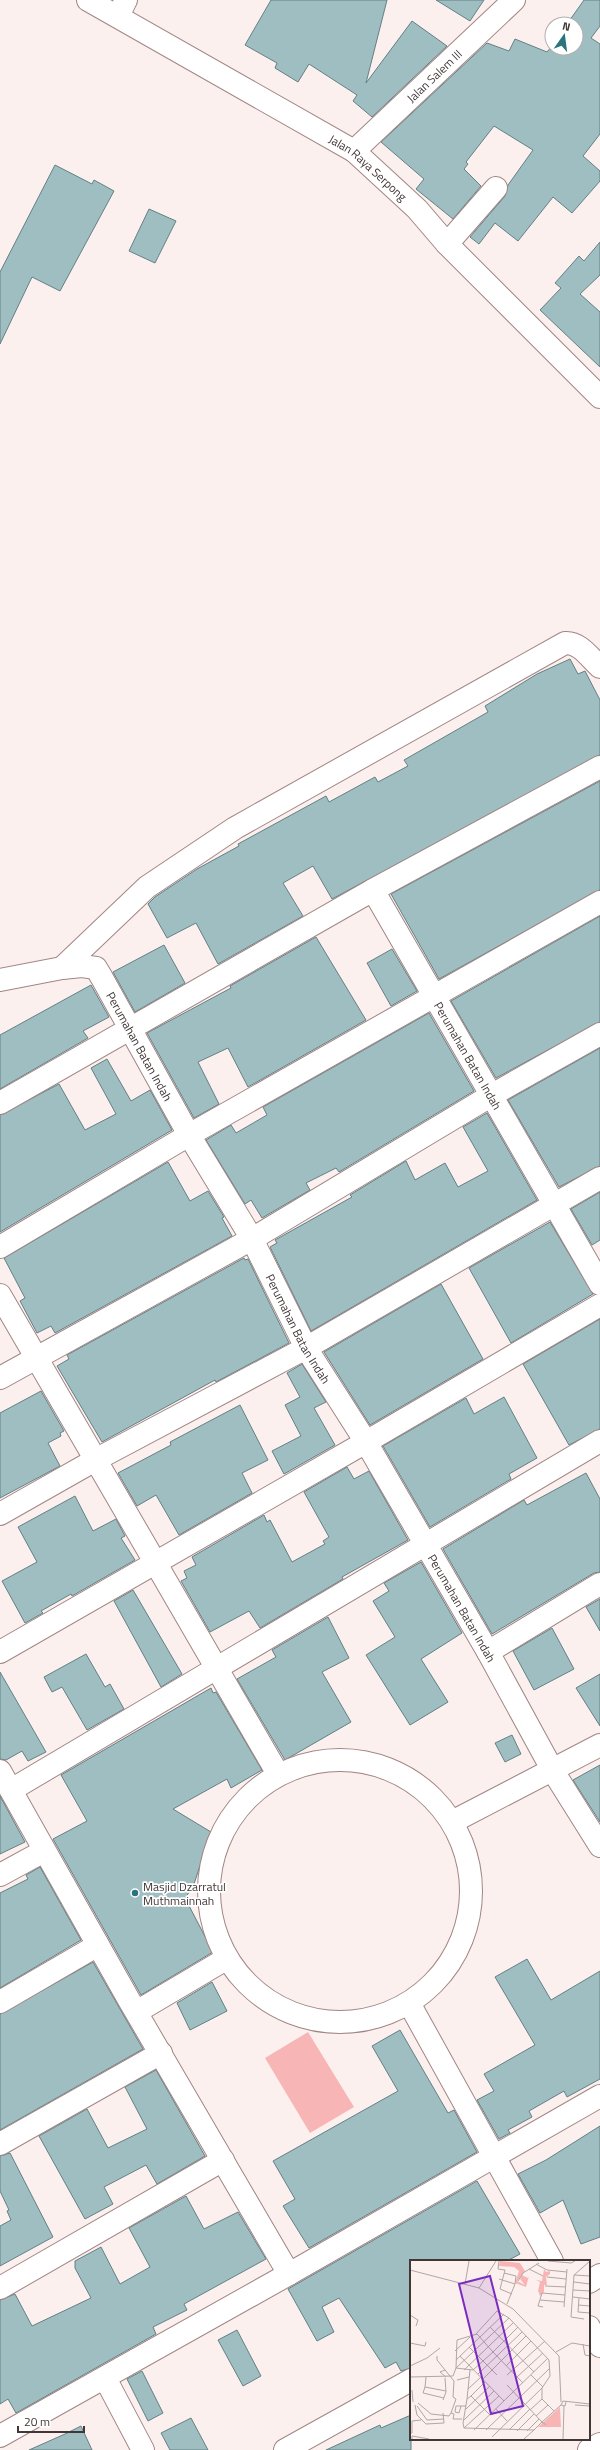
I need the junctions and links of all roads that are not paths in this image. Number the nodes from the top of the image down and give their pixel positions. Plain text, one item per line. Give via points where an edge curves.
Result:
1 (88, 0) edge
2 (514, 0) edge
3 (122, 8) edge
4 (354, 151) junction
5 (496, 188) dead end
6 (447, 244) junction
7 (600, 397) edge
8 (600, 667) edge
9 (600, 767) edge
10 (373, 890) junction
11 (600, 902) edge
12 (62, 968) junction
13 (0, 980) edge
14 (434, 995) junction
15 (130, 1028) junction
16 (600, 1034) edge
17 (492, 1095) junction
18 (0, 1103) edge
19 (189, 1135) junction
20 (600, 1178) edge
21 (553, 1206) junction
22 (252, 1239) junction
23 (0, 1248) edge
24 (600, 1284) edge
25 (0, 1296) edge
26 (600, 1305) edge
27 (306, 1348) junction
28 (35, 1358) junction
29 (0, 1378) edge
30 (600, 1441) edge
31 (366, 1442) junction
32 (97, 1459) junction
33 (0, 1514) edge
34 (425, 1545) junction
35 (156, 1563) junction
36 (600, 1584) edge
37 (0, 1652) edge
38 (488, 1652) junction
39 (215, 1669) junction
40 (600, 1745) edge
41 (0, 1771) edge
42 (553, 1771) junction
43 (278, 1774) junction
44 (10, 1790) junction
45 (452, 1822) junction
46 (600, 1846) edge
47 (44, 1851) junction
48 (0, 1875) edge
49 (98, 1945) junction
50 (226, 1959) junction
51 (0, 2002) edge
52 (409, 2003) junction
53 (138, 2011) junction
54 (161, 2053) junction
55 (600, 2096) edge
56 (0, 2144) edge
57 (495, 2157) junction
58 (223, 2160) junction
59 (551, 2260) edge
60 (289, 2274) junction
61 (600, 2275) edge
62 (590, 2281) edge
63 (0, 2288) edge
64 (590, 2329) edge
65 (600, 2346) edge
66 (105, 2378) junction
67 (410, 2381) edge
68 (0, 2436) edge
69 (600, 2444) edge
70 (143, 2450) edge
71 (285, 2450) edge
72 (589, 2450) edge

1 - 3 street, Jalan Raya Serpong
2 - 4 street, Jalan Salem III
3 - 4 street, Jalan Raya Serpong
4 - 6 street, Jalan Raya Serpong via 417,210
5 - 6 street
6 - 7 street, Jalan Raya Serpong
8 - 12 street via 579,647 573,643 565,643 235,828 147,887
9 - 10 street
10 - 14 street, Perumahan Batan Indah
10 - 15 street
11 - 14 street
12 - 13 street, Perumahan Batan Indah
12 - 15 street, Perumahan Batan Indah via 96,968
14 - 17 street, Perumahan Batan Indah
14 - 19 street
15 - 18 street
15 - 19 street, Perumahan Batan Indah
16 - 17 street
17 - 21 street, Perumahan Batan Indah
17 - 22 street
19 - 22 street, Perumahan Batan Indah
19 - 23 street
20 - 21 street
21 - 24 street, Perumahan Batan Indah
21 - 27 street
22 - 27 street, Perumahan Batan Indah
22 - 28 street
25 - 28 street
26 - 31 street
27 - 31 street, Perumahan Batan Indah
27 - 32 street
28 - 29 street
28 - 32 street
30 - 34 street
31 - 34 street, Perumahan Batan Indah
31 - 35 street
32 - 33 street
32 - 35 street
34 - 38 street, Perumahan Batan Indah
34 - 39 street
35 - 37 street
35 - 39 street
36 - 38 street
38 - 42 street, Perumahan Batan Indah
39 - 43 street
39 - 44 street
40 - 42 street
41 - 44 street
42 - 45 street
42 - 46 street, Perumahan Batan Indah
43 - 45 street via 315,1761 355,1760 393,1770 427,1792
43 - 50 street via 246,1796 224,1826 210,1862 207,1900
44 - 47 street
45 - 52 street via 468,1860 472,1901 462,1941 441,1976
47 - 48 street
47 - 49 street
49 - 51 street
49 - 53 street
50 - 52 street via 234,1971 262,1998 297,2015 335,2022 373,2018
50 - 53 street
52 - 57 street
53 - 54 street
54 - 56 street
54 - 58 street
55 - 57 street
57 - 59 street
57 - 60 street
58 - 60 street
58 - 63 street
60 - 66 street
61 - 62 street
64 - 65 street
66 - 68 street
66 - 70 street
67 - 71 street
69 - 72 street

